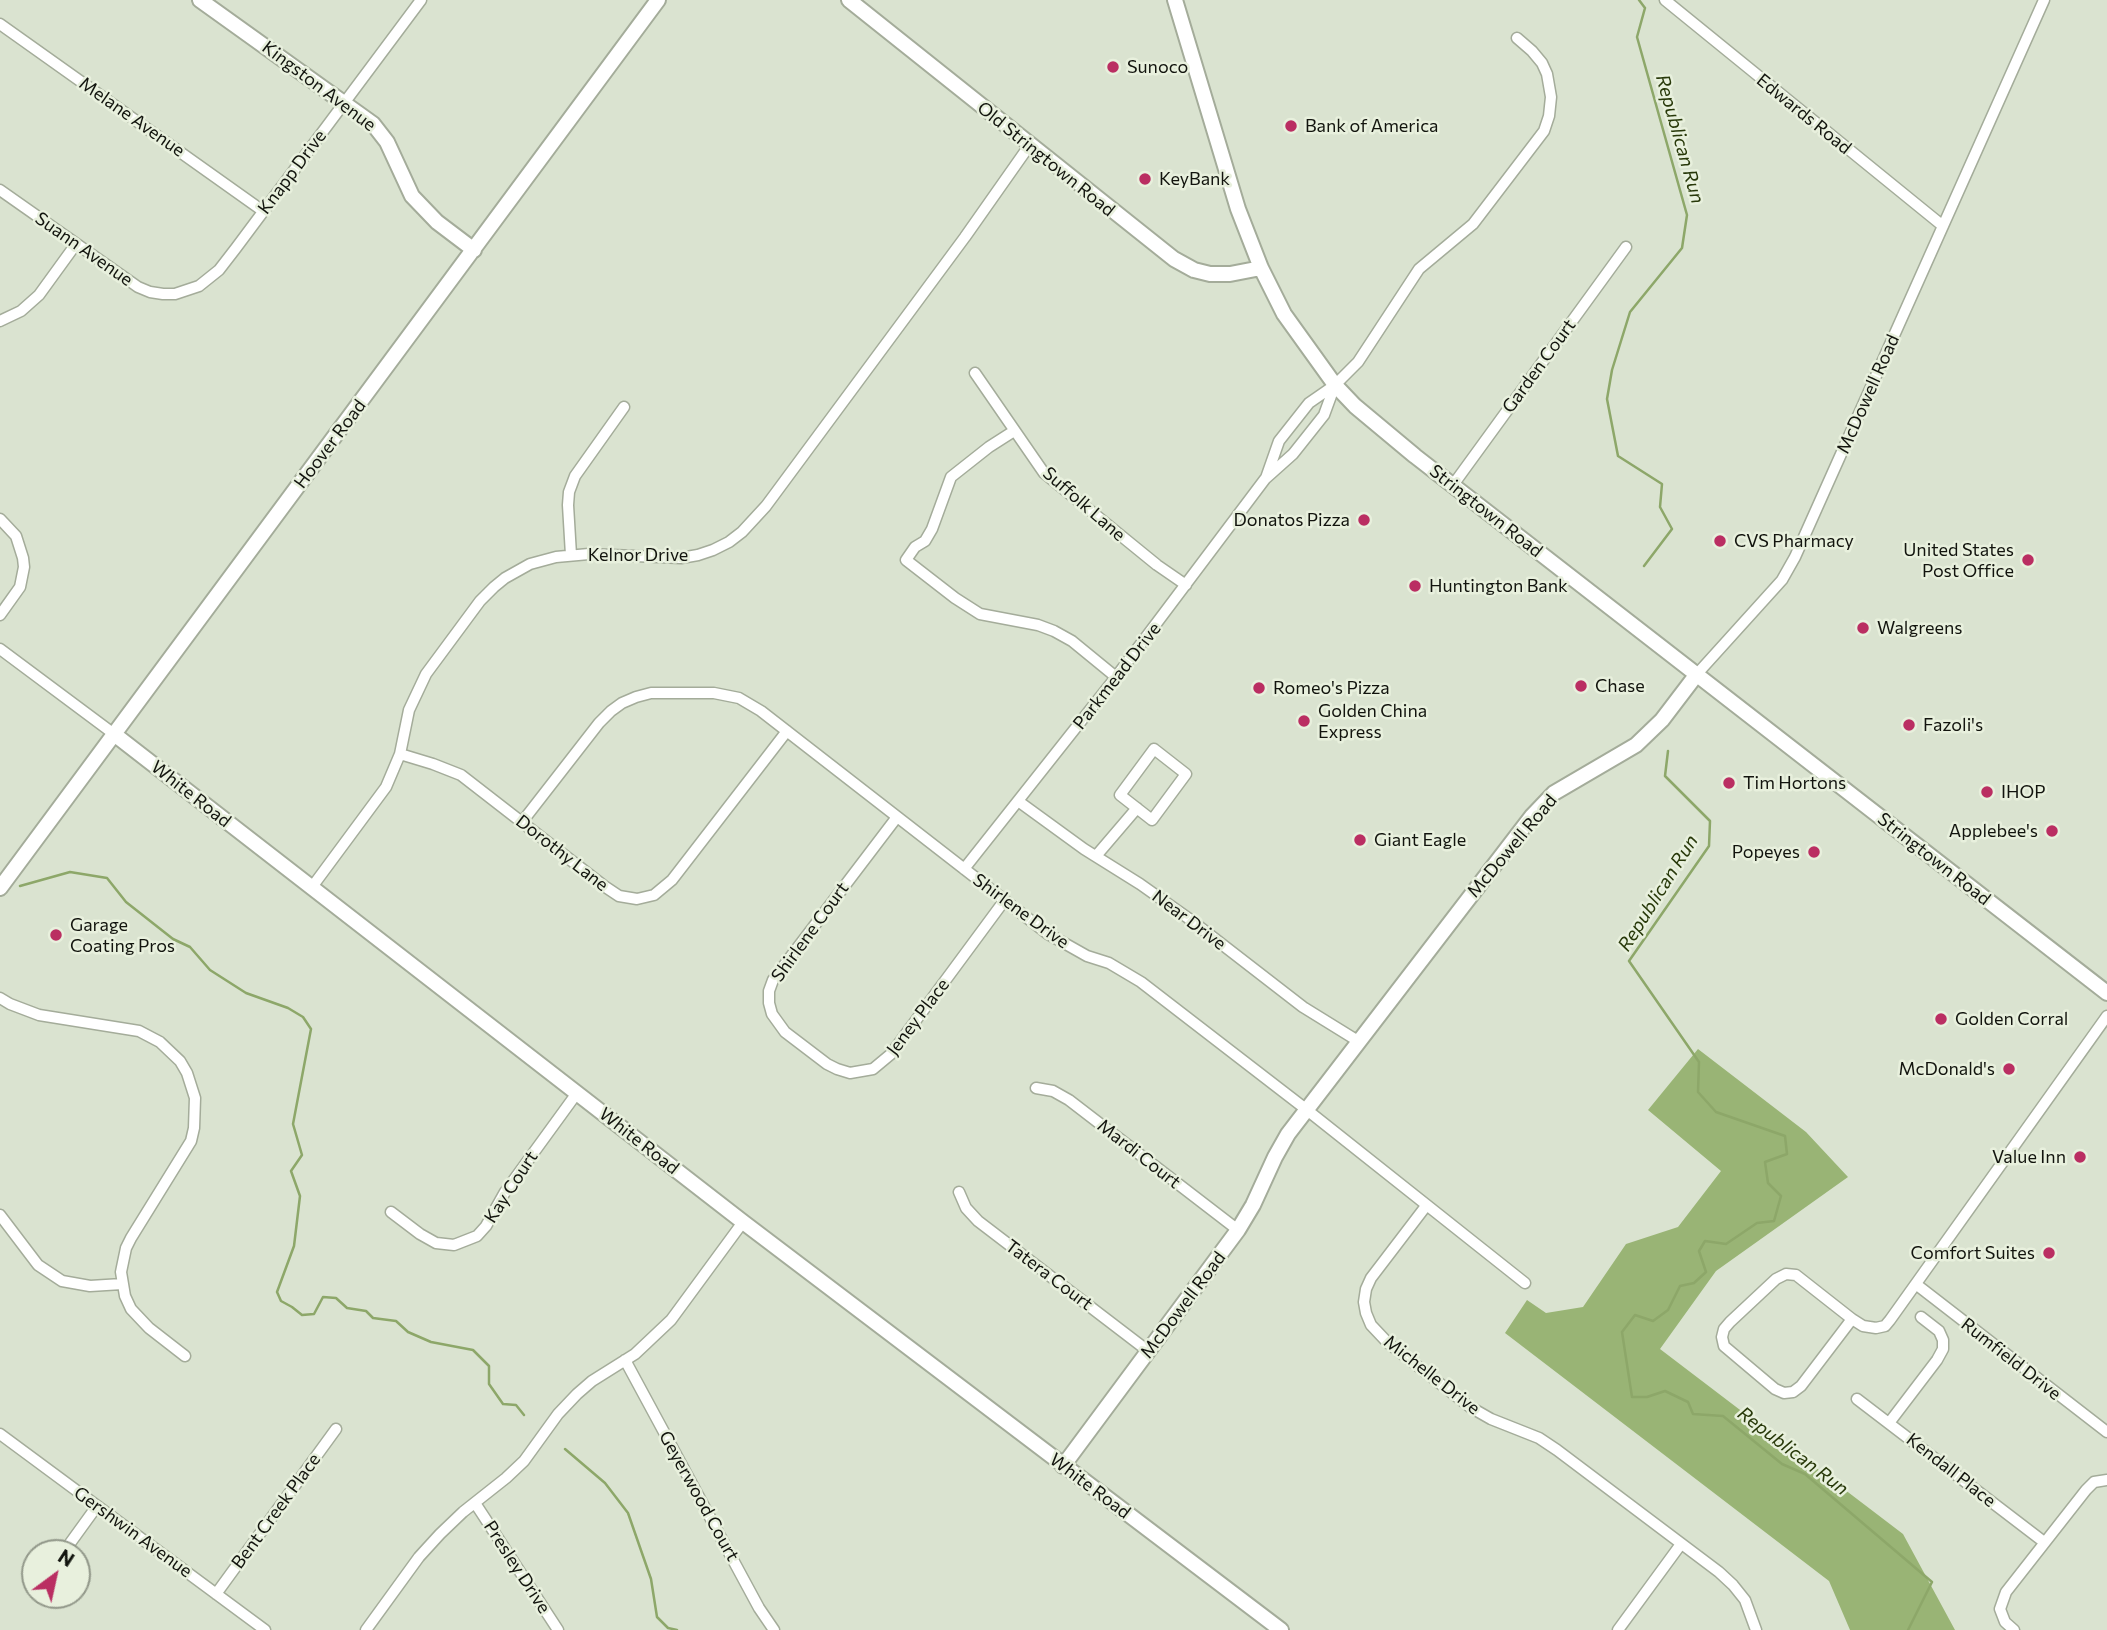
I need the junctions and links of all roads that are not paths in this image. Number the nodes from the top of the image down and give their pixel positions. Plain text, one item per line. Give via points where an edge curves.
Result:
1 (200, 0) edge
2 (421, 0) edge
3 (658, 0) edge
4 (849, 0) edge
5 (1175, 0) edge
6 (1665, 0) edge
7 (2044, 0) edge
8 (0, 24) edge
9 (1517, 38) dead end
10 (344, 102) junction
11 (1029, 146) junction
12 (0, 190) edge
13 (263, 211) junction
14 (1943, 226) junction
15 (76, 244) junction
16 (1626, 247) dead end
17 (474, 250) junction
18 (1261, 268) junction
19 (175, 294) joint
20 (0, 321) edge
21 (975, 373) dead end
22 (1335, 386) junction
23 (624, 407) dead end
24 (1014, 431) junction
25 (1265, 479) junction
26 (1453, 485) junction
27 (0, 519) edge
28 (571, 555) junction
29 (1186, 585) junction
30 (0, 615) edge
31 (0, 649) edge
32 (1697, 674) junction
33 (1116, 677) junction
34 (787, 732) junction
35 (114, 734) junction
36 (400, 754) junction
37 (1018, 801) junction
38 (1137, 808) junction
39 (897, 817) junction
40 (522, 822) junction
41 (1096, 856) junction
42 (964, 869) junction
43 (312, 887) junction
44 (0, 888) edge
45 (1004, 901) junction
46 (2107, 993) edge
47 (0, 998) edge
48 (2107, 1016) edge
49 (1358, 1041) junction
50 (806, 1048) joint
51 (1036, 1088) dead end
52 (577, 1093) junction
53 (1307, 1110) junction
54 (959, 1192) dead end
55 (1426, 1206) junction
56 (391, 1212) dead end
57 (0, 1214) edge
58 (743, 1222) junction
59 (1238, 1230) junction
60 (1525, 1283) dead end
61 (122, 1284) junction
62 (1917, 1285) junction
63 (1921, 1317) dead end
64 (1852, 1319) junction
65 (1148, 1351) junction
66 (185, 1356) dead end
67 (625, 1360) junction
68 (1857, 1399) dead end
69 (1889, 1423) junction
70 (336, 1429) dead end
71 (2107, 1432) edge
72 (0, 1434) edge
73 (1063, 1466) junction
74 (2106, 1480) edge
75 (475, 1503) junction
76 (97, 1506) junction
77 (73, 1539) edge
78 (2044, 1542) junction
79 (1681, 1544) junction
80 (216, 1594) junction
81 (265, 1630) edge
82 (366, 1630) edge
83 (558, 1630) edge
84 (774, 1630) edge
85 (1281, 1630) edge
86 (1618, 1630) edge
87 (1756, 1630) edge
88 (2014, 1630) edge

1 - 10 street, Kingston Avenue
2 - 10 street, Knapp Drive
3 - 17 street, Hoover Road
4 - 11 street, Old Stringtown Road
5 - 18 street, Stringtown Road via 1234,196
6 - 14 street, Edwards Road
7 - 14 street, McDowell Road
8 - 13 street, Melane Avenue
9 - 22 street, Parkmead Drive via 1547,74 1551,97 1544,131 1473,224 1419,269 1358,362
10 - 13 street, Knapp Drive
10 - 17 street, Kingston Avenue via 380,132 421,207
11 - 18 street, Old Stringtown Road via 1188,268 1218,275
11 - 28 street, Kelnor Drive via 766,506 742,532 713,550 681,558
12 - 15 street, Suann Avenue
13 - 19 street, Knapp Drive via 210,279
14 - 32 street, McDowell Road via 1795,557 1782,580
15 - 19 street, Suann Avenue via 138,287
15 - 20 street via 31,303
16 - 26 street, Garden Court
17 - 35 street, Hoover Road
18 - 22 street, Stringtown Road via 1284,314
21 - 24 street, Suffolk Lane
22 - 25 street, Parkmead Drive via 1323,416 1293,454
22 - 25 street, Parkmead Drive via 1309,403 1279,441
22 - 26 street, Stringtown Road
23 - 28 street via 575,476 569,492
24 - 29 street, Suffolk Lane via 1054,482
24 - 33 street via 951,477 932,529 906,560 980,614 1054,631
25 - 29 street, Parkmead Drive
26 - 32 street, Stringtown Road
27 - 30 street via 16,536 24,567 19,587
28 - 36 street, Kelnor Drive via 530,564 505,578 480,601 426,674 409,710
29 - 33 street, Parkmead Drive
31 - 35 street, White Road
32 - 46 street, Stringtown Road
32 - 49 street, McDowell Road via 1636,746 1569,783 1544,803
33 - 37 street, Parkmead Drive
34 - 39 street, Shirlene Drive
34 - 40 street, Shirlene Drive via 750,703 727,694 651,693 636,697 599,723
34 - 40 street, Dorothy Lane via 672,880 646,898 619,896
35 - 43 street, White Road
35 - 44 street, Hoover Road
36 - 40 street, Dorothy Lane via 461,775
36 - 43 street, Kelnor Drive via 386,787
37 - 41 street, Near Drive
37 - 42 street, Parkmead Drive
38 - 38 street via 1152,820 1186,774 1154,750 1120,795
38 - 41 street
39 - 42 street, Shirlene Drive
39 - 50 street, Shirlene Court via 773,980 769,991 772,1014 785,1032
41 - 49 street, Near Drive via 1188,918 1303,1007
42 - 45 street, Shirlene Drive
43 - 52 street, White Road
45 - 50 street, Jeney Place via 891,1054 873,1069 850,1073 827,1065
45 - 53 street, Shirlene Drive via 1048,934 1141,982
47 - 61 street via 39,1015 150,1035 187,1073 195,1098 191,1141 131,1238 123,1260
48 - 62 street
49 - 53 street, McDowell Road
51 - 59 street, Mardi Court via 1069,1100
52 - 56 street, Kay Court via 477,1236 454,1245 436,1243
52 - 58 street, White Road
53 - 55 street, Shirlene Drive
53 - 59 street, McDowell Road via 1281,1145
54 - 65 street, Tatera Court via 978,1221
55 - 60 street, Shirlene Drive
55 - 79 street, Michelle Drive via 1371,1278 1364,1301 1371,1325 1470,1407 1539,1438
57 - 61 street via 30,1255 62,1281 103,1287
58 - 67 street via 671,1320
58 - 73 street, White Road
59 - 65 street, McDowell Road
61 - 66 street via 139,1319
62 - 64 street via 1885,1326 1863,1326
62 - 71 street, Rumfield Drive
63 - 69 street via 1938,1331 1943,1349
64 - 64 street via 1796,1275 1786,1274 1730,1322 1722,1337 1724,1346 1775,1389 1793,1392
65 - 73 street, McDowell Road
67 - 75 street via 577,1394 524,1461
67 - 84 street, Geyerwood Court
68 - 69 street, Kendall Place
69 - 78 street, Kendall Place
70 - 80 street, Bent Creek Place
72 - 76 street, Gershwin Avenue
73 - 85 street, White Road
74 - 78 street via 2094,1482
75 - 82 street via 419,1557
75 - 83 street, Presley Drive
76 - 77 street
76 - 80 street, Gershwin Avenue
78 - 88 street via 2006,1592 2000,1609
79 - 86 street
79 - 87 street, Michelle Drive via 1734,1585
80 - 81 street, Gershwin Avenue

